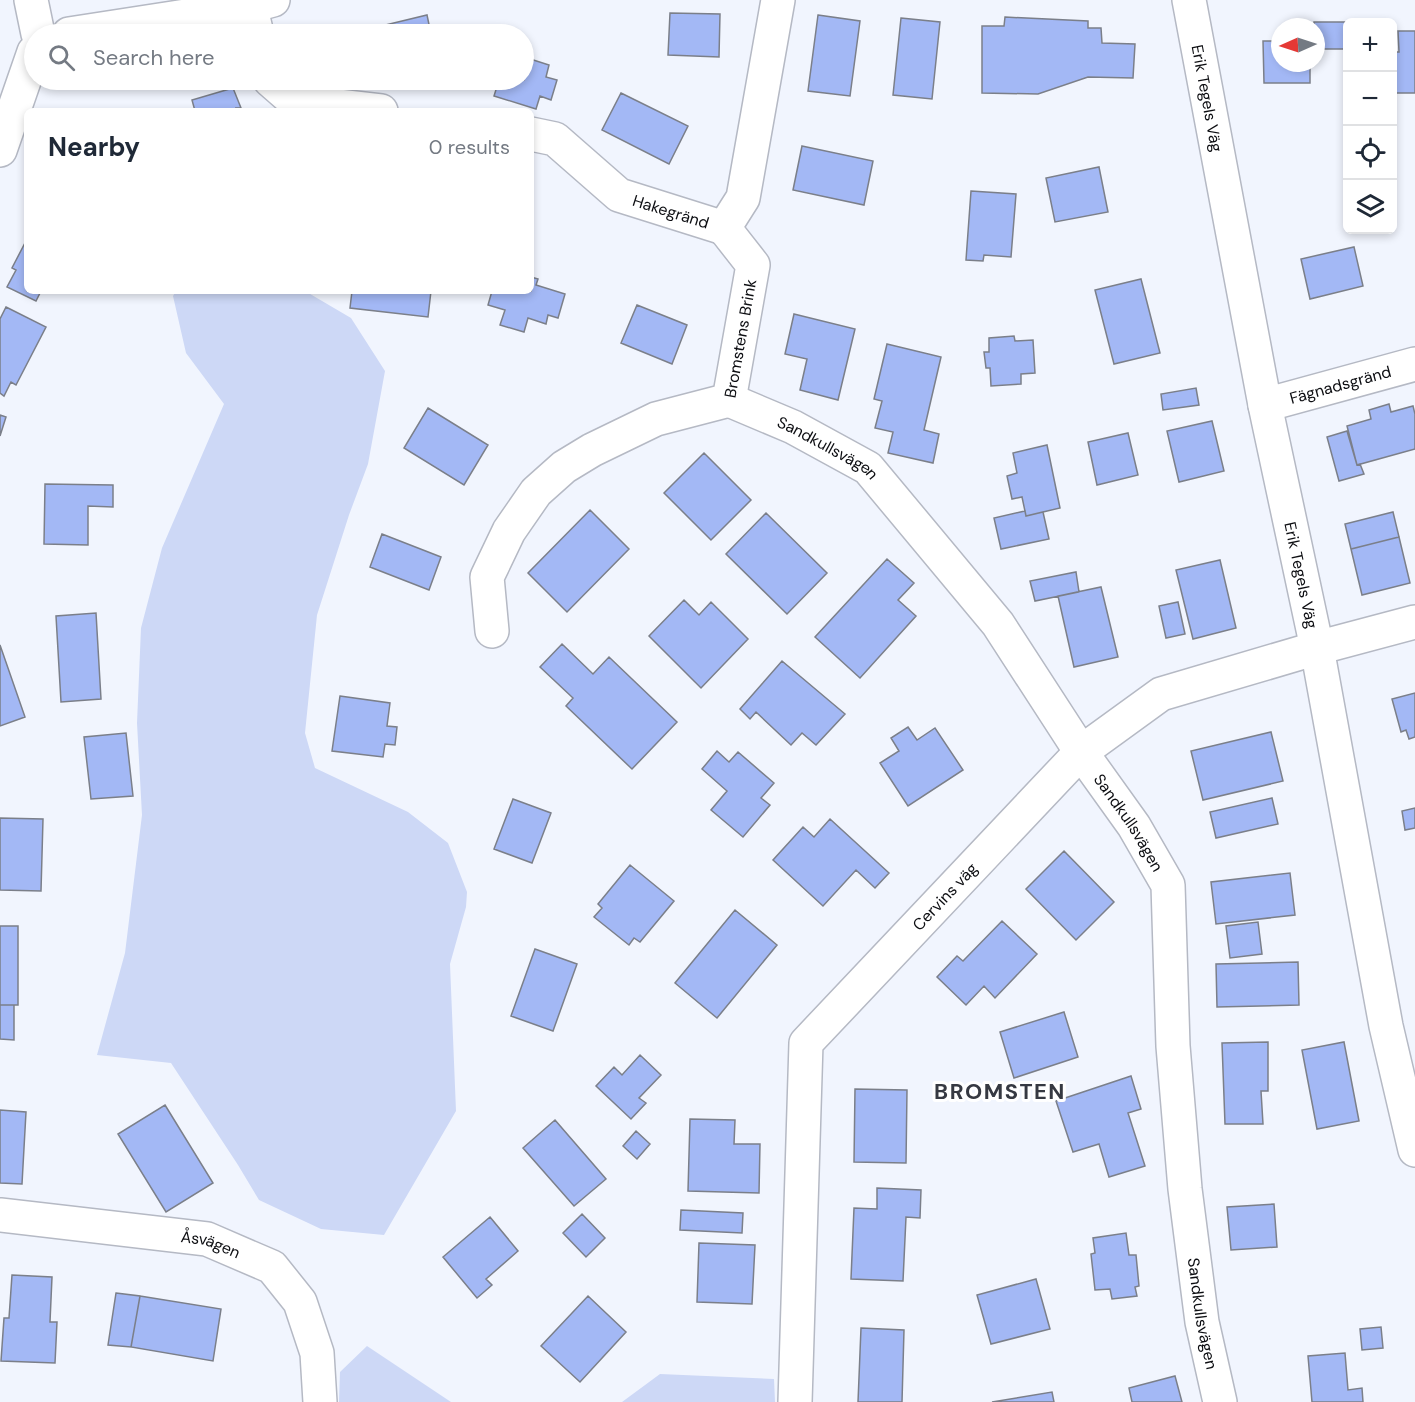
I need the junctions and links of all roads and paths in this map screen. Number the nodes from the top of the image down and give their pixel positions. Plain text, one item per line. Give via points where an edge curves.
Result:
1 (31, 0) edge
2 (778, 0) edge
3 (1189, 0) edge
4 (258, 10) edge
5 (36, 24) edge
6 (148, 24) edge
7 (24, 81) edge
8 (281, 90) edge
9 (355, 108) edge
10 (534, 135) edge
11 (0, 150) edge
12 (724, 228) junction
13 (1415, 364) edge
14 (729, 400) junction
15 (1265, 405) junction
16 (1415, 622) edge
17 (492, 631) dead end
18 (1317, 648) junction
19 (1081, 752) junction
20 (1401, 1026) edge
21 (1415, 1150) edge
22 (0, 1215) edge
23 (320, 1402) edge
24 (795, 1402) edge
25 (1220, 1402) edge

1 - 5 street
2 - 12 street via 743,198
3 - 15 street, Erik Tegels Väg
4 - 6 street
7 - 11 street
8 - 9 street via 294,101
10 - 12 street, Hakegränd via 555,140 619,195
12 - 14 street, Bromstens Brink via 753,265
13 - 15 street, Fägnadsgränd
14 - 17 street, Bromstens Brink via 656,419 582,456 536,492 509,531 487,578
14 - 19 street, Sandkullsvägen via 868,468 998,624
15 - 18 street, Erik Tegels Väg
16 - 18 street, Cervins väg
18 - 19 street, Cervins väg via 1161,694
18 - 20 street, Erik Tegels Väg
19 - 24 street, Cervins väg via 806,1043
19 - 25 street, Sandkullsvägen via 1134,826 1168,885 1173,1046 1185,1188 1202,1322
20 - 21 street, Erik Tegels Väg
22 - 23 street, Åsvägen via 207,1239 272,1267 300,1302 317,1353

